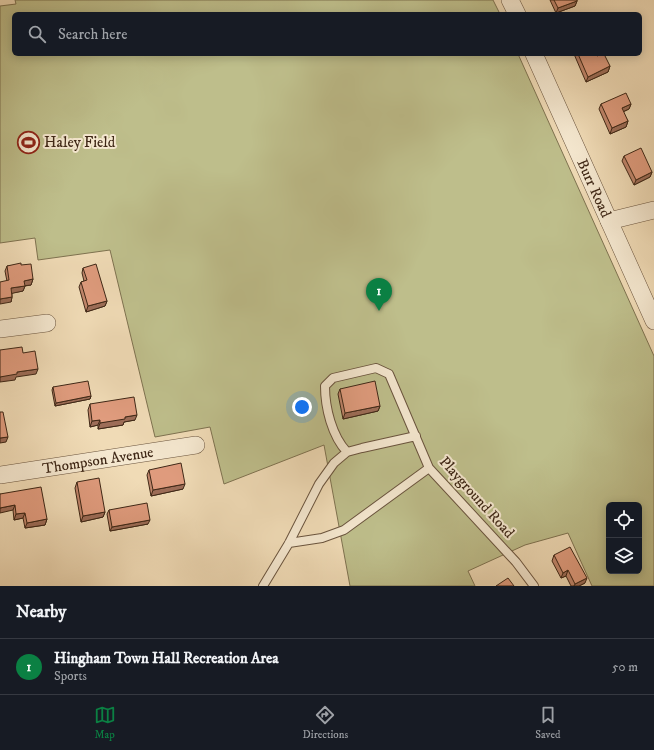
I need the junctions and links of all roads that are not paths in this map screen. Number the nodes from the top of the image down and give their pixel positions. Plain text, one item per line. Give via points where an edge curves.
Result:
1 (510, 0) edge
2 (516, 12) edge
3 (535, 56) edge
4 (654, 210) edge
5 (609, 221) junction
6 (654, 321) edge
7 (47, 324) dead end
8 (0, 329) edge
9 (416, 436) junction
10 (196, 445) dead end
11 (348, 452) junction
12 (429, 468) junction
13 (0, 475) edge
14 (289, 543) junction
15 (263, 586) edge
16 (534, 586) edge

1 - 2 street
3 - 5 street, Burr Road
4 - 5 street
5 - 6 street, Burr Road
7 - 8 street
9 - 11 lane
9 - 11 lane, Playground Road via 389,374 376,368 333,378 325,386 325,398 335,435
9 - 12 lane, Playground Road
10 - 13 street, Thompson Avenue
11 - 14 lane via 334,463 319,484
12 - 14 lane via 344,530 322,538
12 - 16 lane, Playground Road via 516,562
14 - 15 lane

